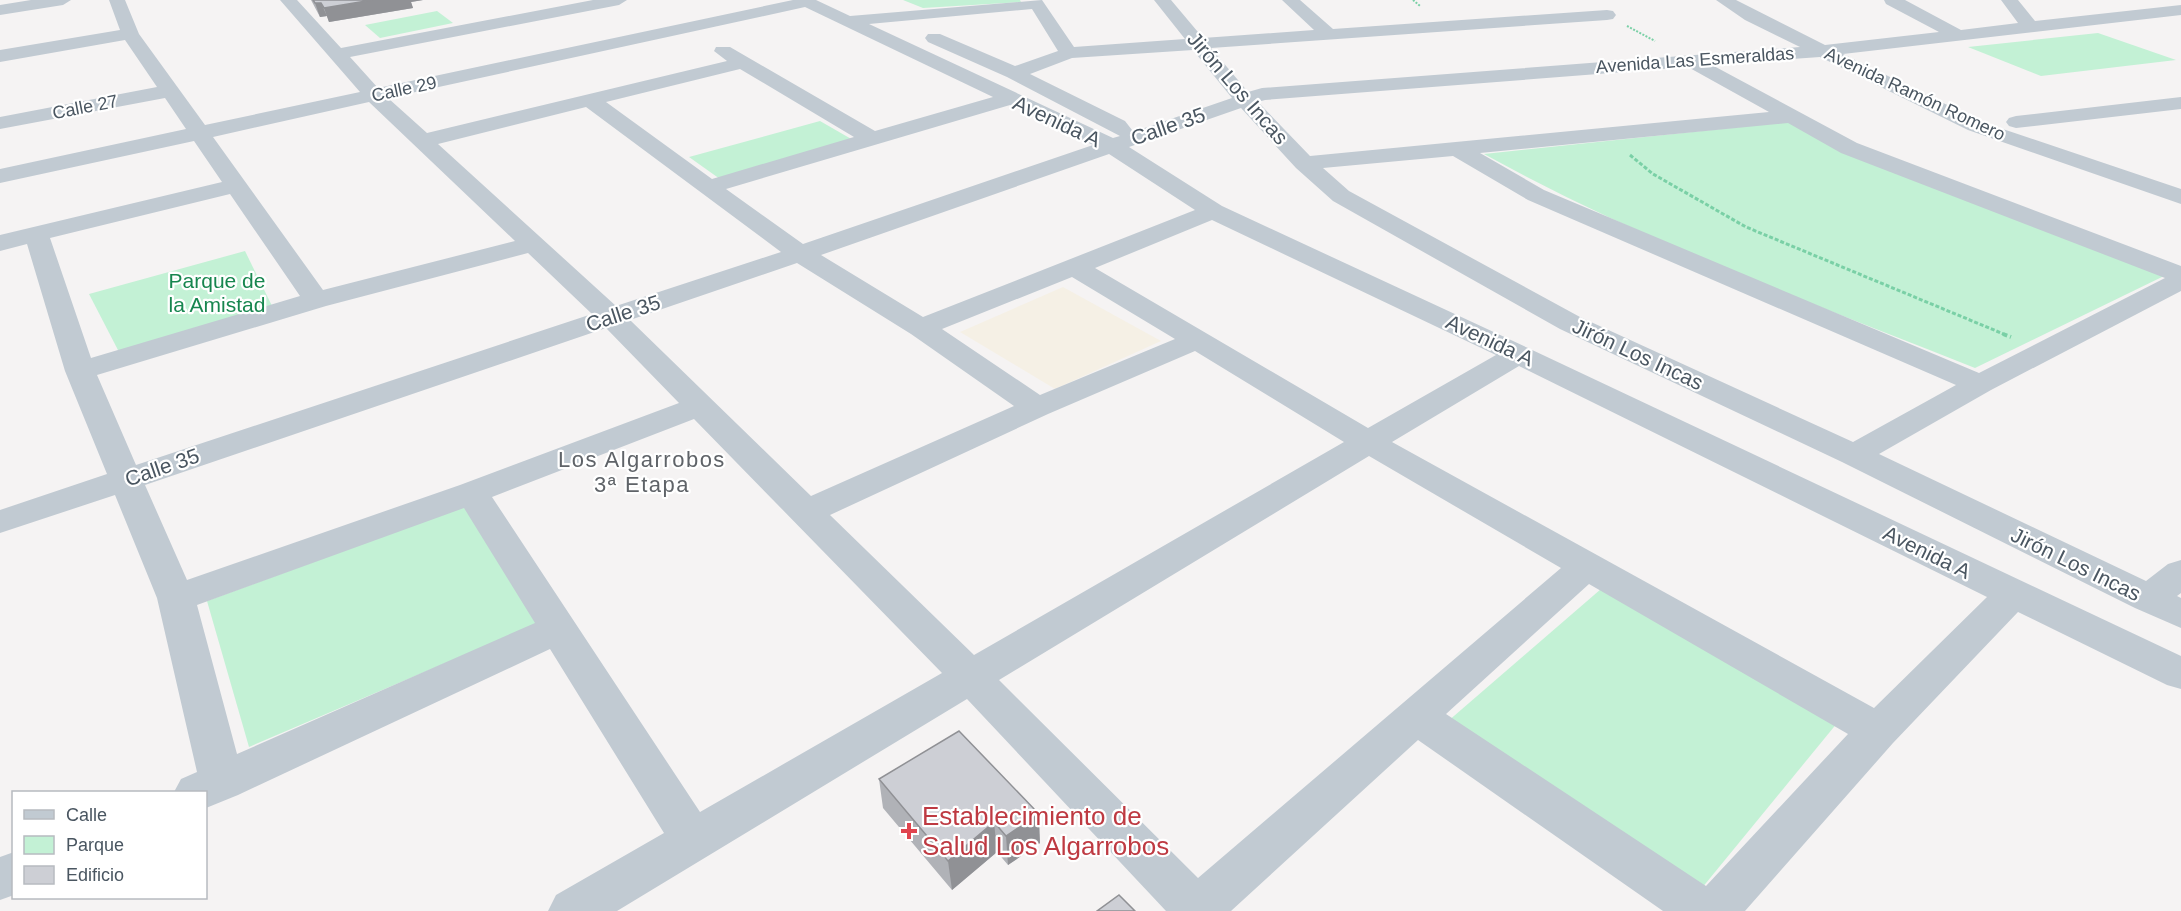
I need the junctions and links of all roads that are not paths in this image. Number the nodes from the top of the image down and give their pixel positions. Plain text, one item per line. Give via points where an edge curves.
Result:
1 (7, 0) edge
2 (63, 0) edge
3 (117, 0) edge
4 (288, 0) edge
5 (619, 0) edge
6 (1162, 0) edge
7 (1290, 0) edge
8 (1724, 0) edge
9 (1762, 0) edge
10 (1892, 0) edge
11 (2009, 0) edge
12 (0, 1) edge
13 (805, 1) edge
14 (1035, 2) edge
15 (0, 10) edge
16 (846, 10) edge
17 (2181, 10) edge
18 (1607, 15) road end
19 (886, 17) junction
20 (2030, 27) junction
21 (684, 29) junction
22 (130, 34) junction
23 (1328, 34) junction
24 (1957, 35) junction
25 (1199, 43) junction
26 (1851, 47) junction
27 (1823, 51) junction
28 (1069, 53) junction
29 (338, 54) junction
30 (0, 56) edge
31 (1689, 60) junction
32 (988, 62) junction
33 (742, 63) junction
34 (952, 71) junction
35 (1011, 86) junction
36 (169, 91) junction
37 (374, 96) junction
38 (1244, 99) junction
39 (590, 100) junction
40 (2181, 103) edge
41 (1974, 104) dead end
42 (1995, 113) dead end
43 (1792, 116) junction
44 (2016, 122) junction
45 (0, 123) edge
46 (199, 133) junction
47 (874, 140) junction
48 (422, 141) junction
49 (1118, 143) junction
50 (1457, 149) junction
51 (1304, 163) junction
52 (2179, 175) edge
53 (0, 176) edge
54 (236, 186) junction
55 (708, 187) junction
56 (2181, 197) edge
57 (1213, 211) junction
58 (36, 234) junction
59 (0, 243) edge
60 (533, 244) junction
61 (800, 254) junction
62 (1073, 266) junction
63 (2181, 275) edge
64 (2181, 280) edge
65 (316, 300) junction
66 (611, 316) junction
67 (921, 328) junction
68 (1197, 340) junction
69 (1518, 354) junction
70 (80, 371) junction
71 (1980, 384) junction
72 (699, 406) junction
73 (1037, 407) junction
74 (1366, 441) junction
75 (1854, 455) junction
76 (127, 479) junction
77 (472, 493) junction
78 (806, 512) junction
79 (0, 522) edge
80 (1586, 566) junction
81 (2181, 573) edge
82 (2013, 594) junction
83 (176, 598) junction
84 (2165, 606) edge
85 (560, 628) junction
86 (2181, 674) edge
87 (970, 676) junction
88 (1416, 716) junction
89 (1878, 732) junction
90 (210, 787) edge
91 (693, 840) junction
92 (1197, 910) edge
93 (573, 911) edge
94 (1703, 911) edge
95 (1714, 911) edge

1 - 12 street
2 - 15 street
3 - 22 street
4 - 29 street
5 - 29 street
6 - 25 street, Jirón Los Incas
7 - 23 street
8 - 27 street, Avenida Ramón Romero
9 - 26 street, Avenida Ramón Romero
10 - 24 street
11 - 20 street
13 - 16 street, Avenida A
13 - 21 street, Calle 29
14 - 19 street
14 - 28 street
16 - 19 street
16 - 34 street, Avenida A
17 - 20 street, Avenida Las Esmeraldas
18 - 23 street
19 - 32 street
20 - 24 street, Avenida Las Esmeraldas
21 - 33 street
21 - 37 street, Calle 29
22 - 30 street
22 - 36 street
23 - 25 street
24 - 26 street, Avenida Las Esmeraldas
25 - 28 street
25 - 38 street, Jirón Los Incas
26 - 27 street, Avenida Las Esmeraldas
26 - 41 street, Avenida Ramón Romero
27 - 31 street, Avenida Las Esmeraldas
27 - 56 street, Avenida Ramón Romero via 1975,126
28 - 35 street
29 - 37 street
31 - 38 street, Avenida Las Esmeraldas via 1262,94
31 - 43 street
32 - 34 street
32 - 35 street
33 - 39 street
33 - 47 street
34 - 35 street, Avenida A
35 - 47 street
35 - 49 street, Avenida A
36 - 45 street, Calle 27
36 - 46 street
37 - 46 street, Calle 29
37 - 48 street
38 - 49 street, Calle 35
38 - 51 street, Jirón Los Incas
39 - 48 street
39 - 55 street
40 - 44 street
42 - 44 street, Avenida Ramón Romero
43 - 50 street
43 - 63 street via 1849,148
44 - 52 street, Avenida Ramón Romero
46 - 53 street, Calle 29
46 - 54 street
47 - 55 street
48 - 60 street
49 - 57 street, Avenida A
49 - 61 street, Calle 35
50 - 51 street
50 - 71 street via 1536,195
51 - 75 street, Jirón Los Incas via 1341,196 1570,323
54 - 58 street
54 - 65 street
55 - 61 street
57 - 62 street
57 - 69 street, Avenida A
58 - 59 street
58 - 70 street
60 - 65 street
60 - 66 street
61 - 66 street, Calle 35
61 - 67 street
62 - 67 street
62 - 68 street
64 - 71 street
65 - 70 street
66 - 72 street
66 - 76 street, Calle 35
67 - 73 street
68 - 73 street
68 - 74 street
69 - 74 street
69 - 82 street, Avenida A
70 - 76 street
71 - 75 street
72 - 77 street
72 - 78 street
73 - 78 street
74 - 80 street
74 - 87 street
75 - 84 street, Jirón Los Incas
76 - 79 street, Calle 35
76 - 83 street
77 - 83 street
77 - 85 street
78 - 87 street
80 - 88 street
80 - 89 street
81 - 84 street
82 - 86 street, Avenida A
82 - 89 street
83 - 90 street
85 - 90 street
85 - 91 street
87 - 91 street
87 - 92 street
88 - 92 street
88 - 94 street
89 - 95 street
91 - 93 street

